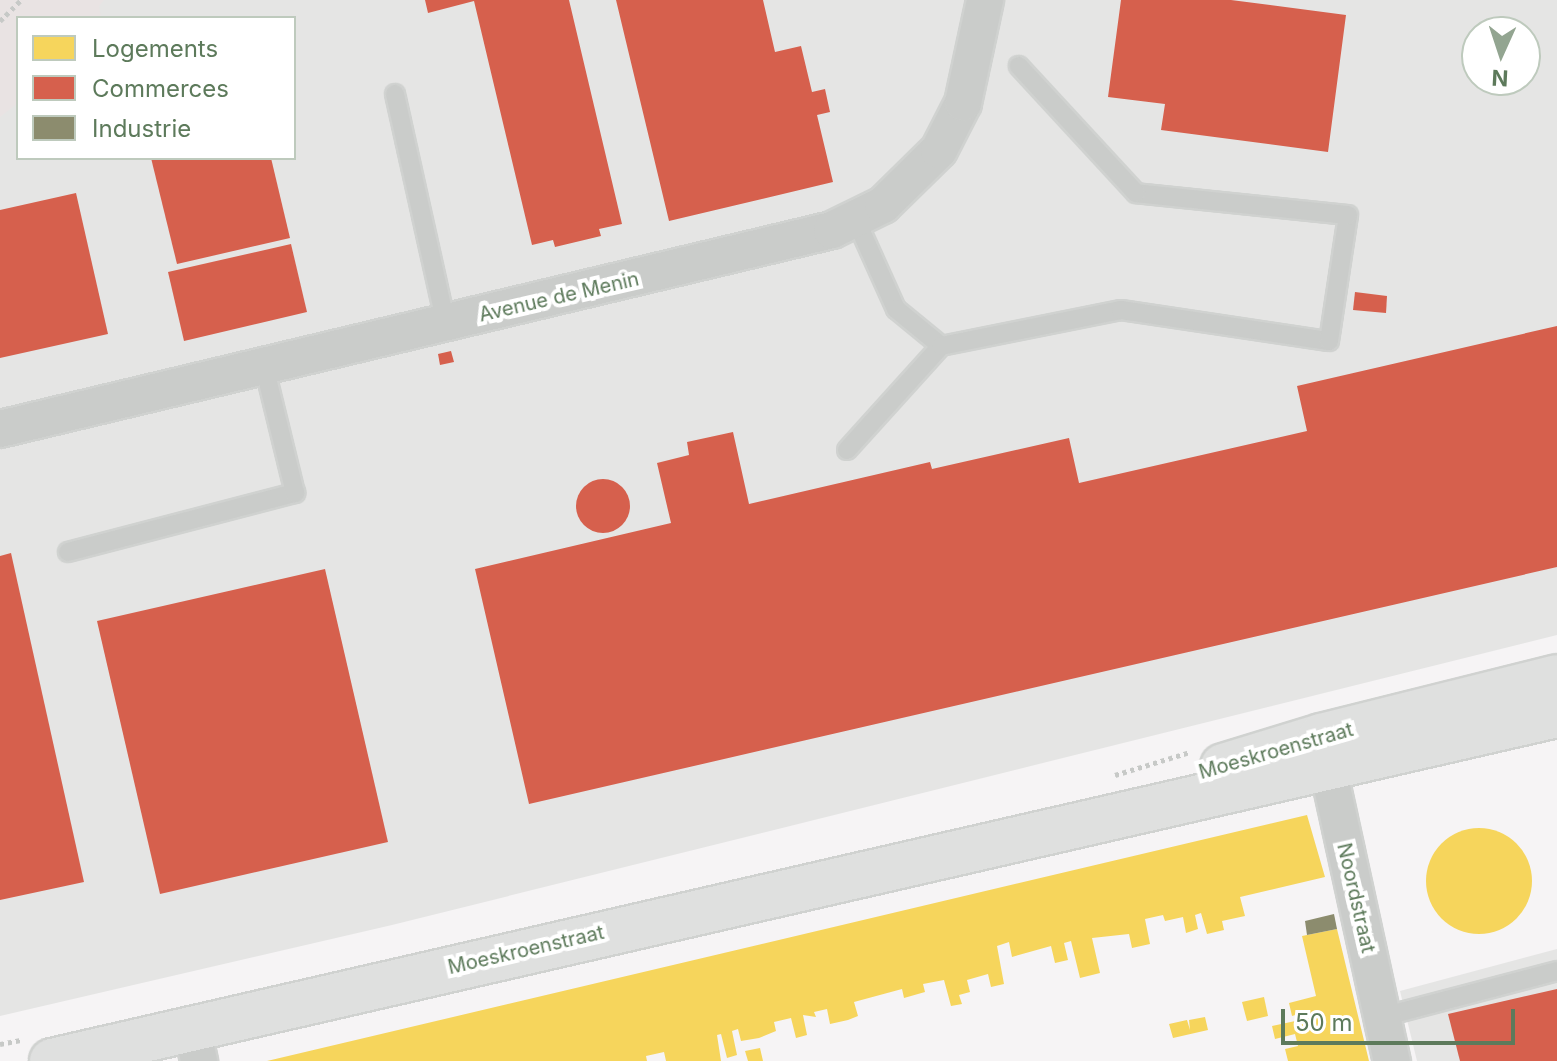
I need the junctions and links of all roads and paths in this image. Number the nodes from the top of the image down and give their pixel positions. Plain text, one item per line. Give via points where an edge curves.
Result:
1 (21, 0) edge
2 (985, 0) edge
3 (0, 21) edge
4 (1019, 66) dead end
5 (395, 94) dead end
6 (856, 220) junction
7 (446, 324) junction
8 (941, 346) junction
9 (264, 366) junction
10 (0, 429) edge
11 (847, 450) dead end
12 (68, 552) dead end
13 (1557, 677) edge
14 (1557, 715) edge
15 (1324, 752) junction
16 (1557, 971) edge
17 (1382, 1017) junction
18 (196, 1044) edge
19 (52, 1061) edge
20 (1392, 1061) edge

1 - 3 path
2 - 6 street, Avenue de Menin via 971,76 951,130 904,188
4 - 8 lane via 1136,193 1348,215 1329,341 1121,310
5 - 7 lane
6 - 7 street, Avenue de Menin via 807,239
6 - 8 lane via 896,309
7 - 9 street, Avenue de Menin
8 - 11 lane
9 - 10 street, Avenue de Menin
9 - 12 lane via 295,493
13 - 15 main road, Moeskroenstraat
14 - 15 main road, Moeskroenstraat
15 - 17 street, Noordstraat
15 - 18 main road, Moeskroenstraat
16 - 17 lane
17 - 20 street, Noordstraat
18 - 19 main road, Moeskroenstraat

